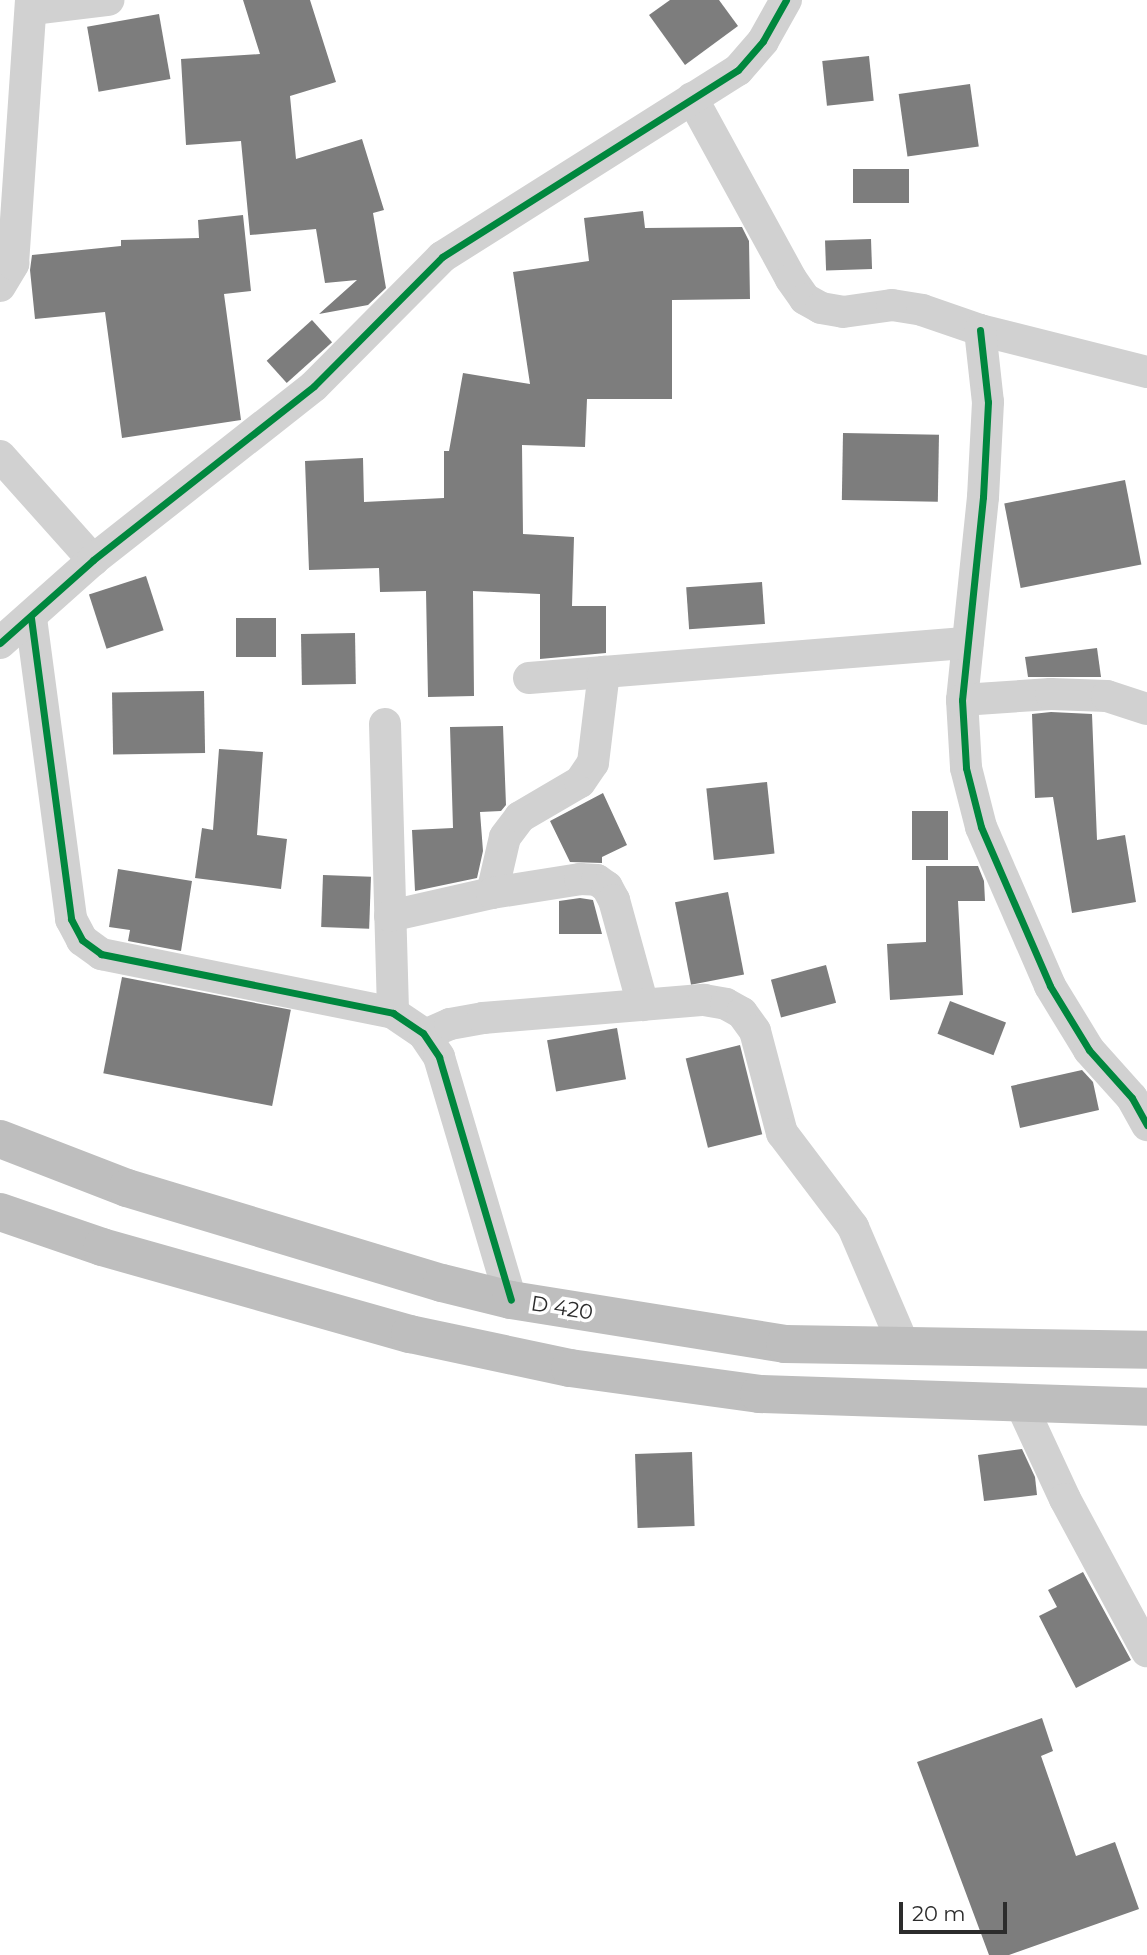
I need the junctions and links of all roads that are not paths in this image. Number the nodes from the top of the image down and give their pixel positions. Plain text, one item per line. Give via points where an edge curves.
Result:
1 (108, 0) edge
2 (786, 0) edge
3 (32, 5) edge
4 (692, 98) junction
5 (0, 286) edge
6 (980, 330) junction
7 (1147, 372) edge
8 (0, 456) edge
9 (93, 560) junction
10 (31, 618) junction
11 (0, 643) edge
12 (968, 643) junction
13 (604, 672) junction
14 (529, 678) dead end
15 (962, 700) junction
16 (1147, 709) edge
17 (385, 724) dead end
18 (492, 893) junction
19 (390, 916) junction
20 (643, 1005) junction
21 (393, 1013) junction
22 (425, 1035) junction
23 (1142, 1106) edge
24 (0, 1139) edge
25 (0, 1212) edge
26 (511, 1300) junction
27 (904, 1346) junction
28 (1147, 1350) edge
29 (1020, 1402) junction
30 (1147, 1406) edge
31 (1147, 1651) edge

1 - 3 street
2 - 4 street via 763,41 738,70
3 - 5 street via 13,264
4 - 6 street via 805,299 844,312 892,305 922,310
4 - 9 street via 442,257 314,386
6 - 7 street
6 - 12 street via 988,402
8 - 9 street
9 - 10 street
10 - 11 street
10 - 21 street via 71,919 82,940 101,954
12 - 13 street
12 - 15 street
13 - 14 street
13 - 18 street via 593,763 580,782 520,817 505,837
15 - 16 street via 1051,694 1107,696
15 - 23 street via 966,768 981,827 1050,986 1089,1050
17 - 19 street
18 - 19 street
18 - 20 street via 580,879 597,880 607,887
19 - 21 street
20 - 22 street via 483,1018 450,1024
20 - 27 street via 704,1000 742,1013 755,1031 782,1133 853,1227
21 - 22 street
22 - 26 street via 439,1057
24 - 26 highway, D 420 via 127,1188
25 - 29 highway via 102,1247 410,1334 569,1368 760,1394
26 - 27 highway, D 420 via 785,1344
27 - 28 highway, D 420
29 - 30 highway
29 - 31 street via 1065,1499

